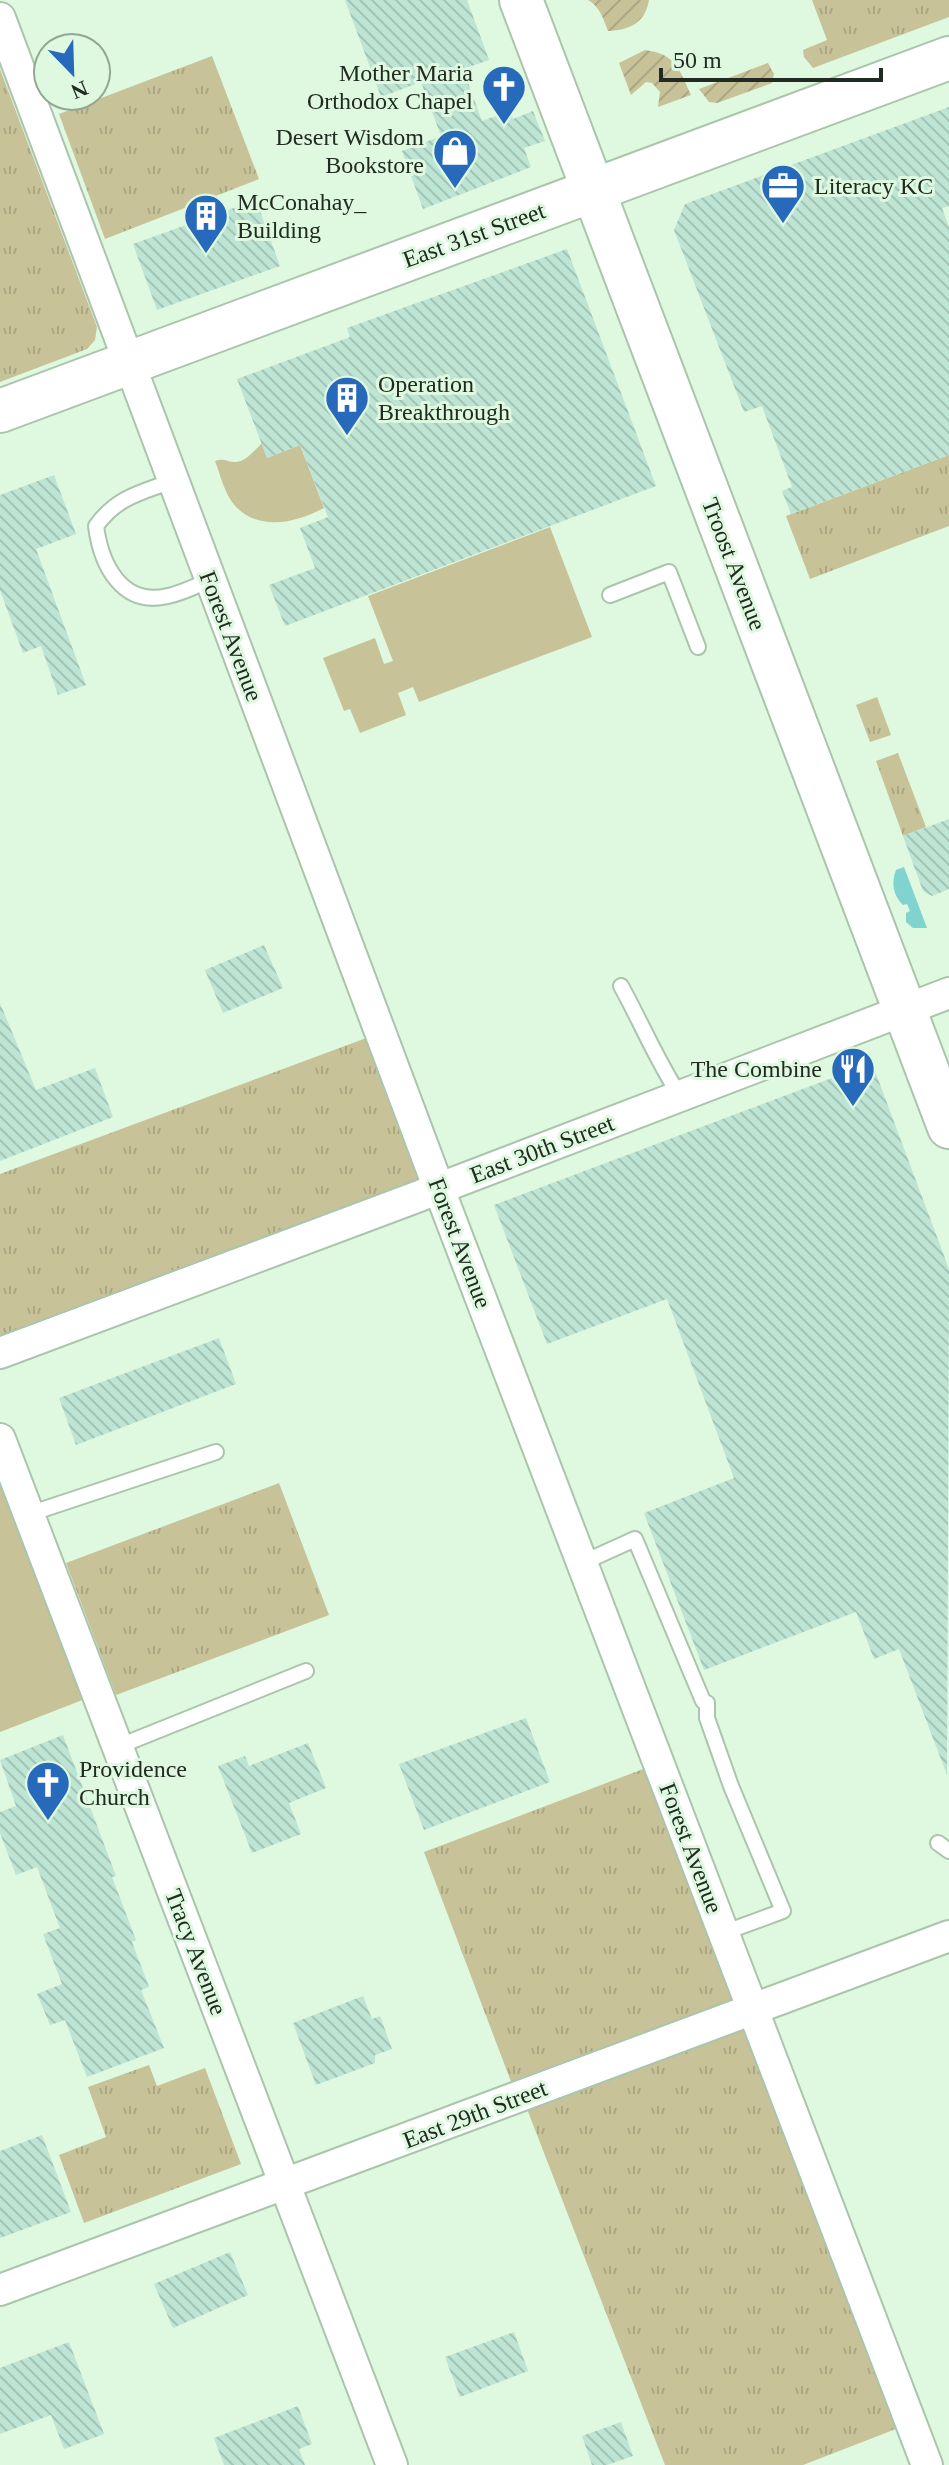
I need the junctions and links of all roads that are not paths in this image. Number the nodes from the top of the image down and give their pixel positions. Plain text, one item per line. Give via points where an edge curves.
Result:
1 (521, 0) edge
2 (0, 18) edge
3 (949, 58) edge
4 (592, 191) junction
5 (128, 364) junction
6 (0, 411) edge
7 (172, 481) junction
8 (210, 580) junction
9 (610, 595) dead end
10 (698, 647) dead end
11 (621, 986) dead end
12 (949, 993) edge
13 (904, 1010) junction
14 (680, 1096) junction
15 (949, 1127) edge
16 (439, 1189) junction
17 (0, 1353) edge
18 (0, 1439) edge
19 (216, 1452) dead end
20 (29, 1514) junction
21 (582, 1563) junction
22 (306, 1671) dead end
23 (117, 1747) junction
24 (723, 1933) junction
25 (949, 1936) edge
26 (753, 2010) junction
27 (285, 2185) junction
28 (0, 2290) edge
29 (392, 2465) edge
30 (927, 2465) edge

1 - 4 main road, Troost Avenue
2 - 5 street, Forest Avenue
3 - 4 main road, East 31st Street
4 - 5 main road, East 31st Street
4 - 13 main road, Troost Avenue
5 - 6 main road, East 31st Street
5 - 7 street, Forest Avenue
7 - 8 street, Forest Avenue
7 - 8 lane via 109,509 96,526 106,564 130,594 150,598
8 - 16 street, Forest Avenue
9 - 10 lane via 669,572
11 - 14 lane
12 - 13 street, East 30th Street
13 - 14 street, East 30th Street
13 - 15 main road, Troost Avenue
14 - 16 street, East 30th Street
16 - 17 street, East 30th Street
16 - 21 street, Forest Avenue
18 - 20 street, Tracy Avenue
19 - 20 lane
20 - 23 street, Tracy Avenue
21 - 24 street, Forest Avenue
21 - 24 lane via 635,1539 707,1703 707,1718 731,1786 783,1911
22 - 23 lane
23 - 27 street, Tracy Avenue
24 - 26 street, Forest Avenue
25 - 26 street, East 29th Street
26 - 27 street, East 29th Street
26 - 30 street, Forest Avenue
27 - 28 street, East 29th Street
27 - 29 street, Tracy Avenue

